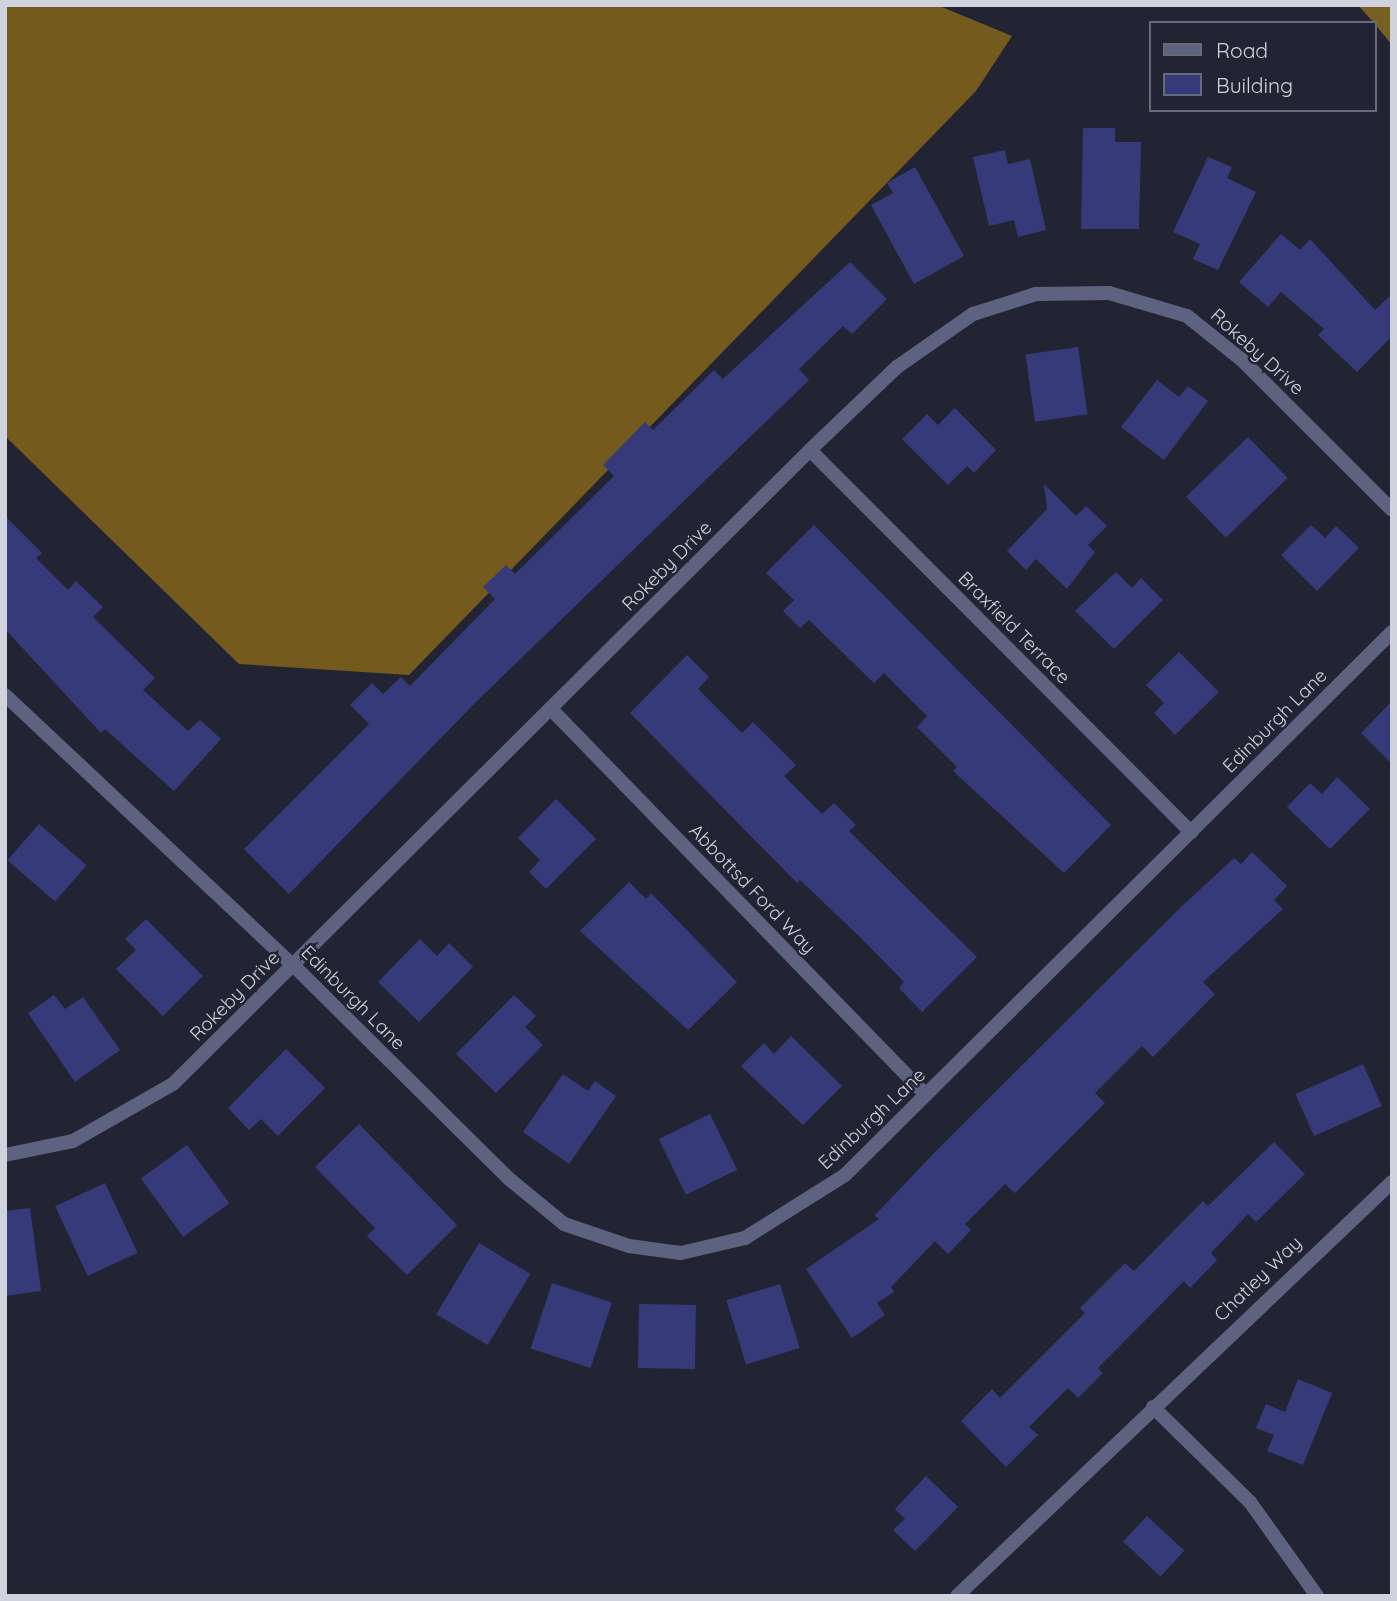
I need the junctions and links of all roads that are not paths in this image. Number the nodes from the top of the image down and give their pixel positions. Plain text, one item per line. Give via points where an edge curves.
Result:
1 (810, 450) junction
2 (1392, 510) edge
3 (1392, 632) edge
4 (5, 695) edge
5 (551, 709) junction
6 (1191, 832) junction
7 (293, 966) junction
8 (926, 1095) junction
9 (5, 1154) edge
10 (1392, 1182) edge
11 (1153, 1407) junction
12 (957, 1596) edge
13 (1317, 1596) edge

1 - 2 street, Rokeby Drive via 897,367 973,314 1036,294 1109,293 1187,316 1242,360
1 - 5 street, Rokeby Drive
1 - 6 street, Braxfield Terrace
3 - 6 street, Edinburgh Lane
4 - 7 street, Edinburgh Lane
5 - 7 street, Rokeby Drive
5 - 8 street, Abbottsd Ford Way
6 - 8 street, Edinburgh Lane
7 - 8 street, Edinburgh Lane via 508,1178 564,1224 629,1246 681,1253 745,1238 845,1175
7 - 9 street, Rokeby Drive via 173,1084 73,1141
10 - 11 street, Chatley Way
11 - 12 street, Chatley Way
11 - 13 street via 1250,1502

